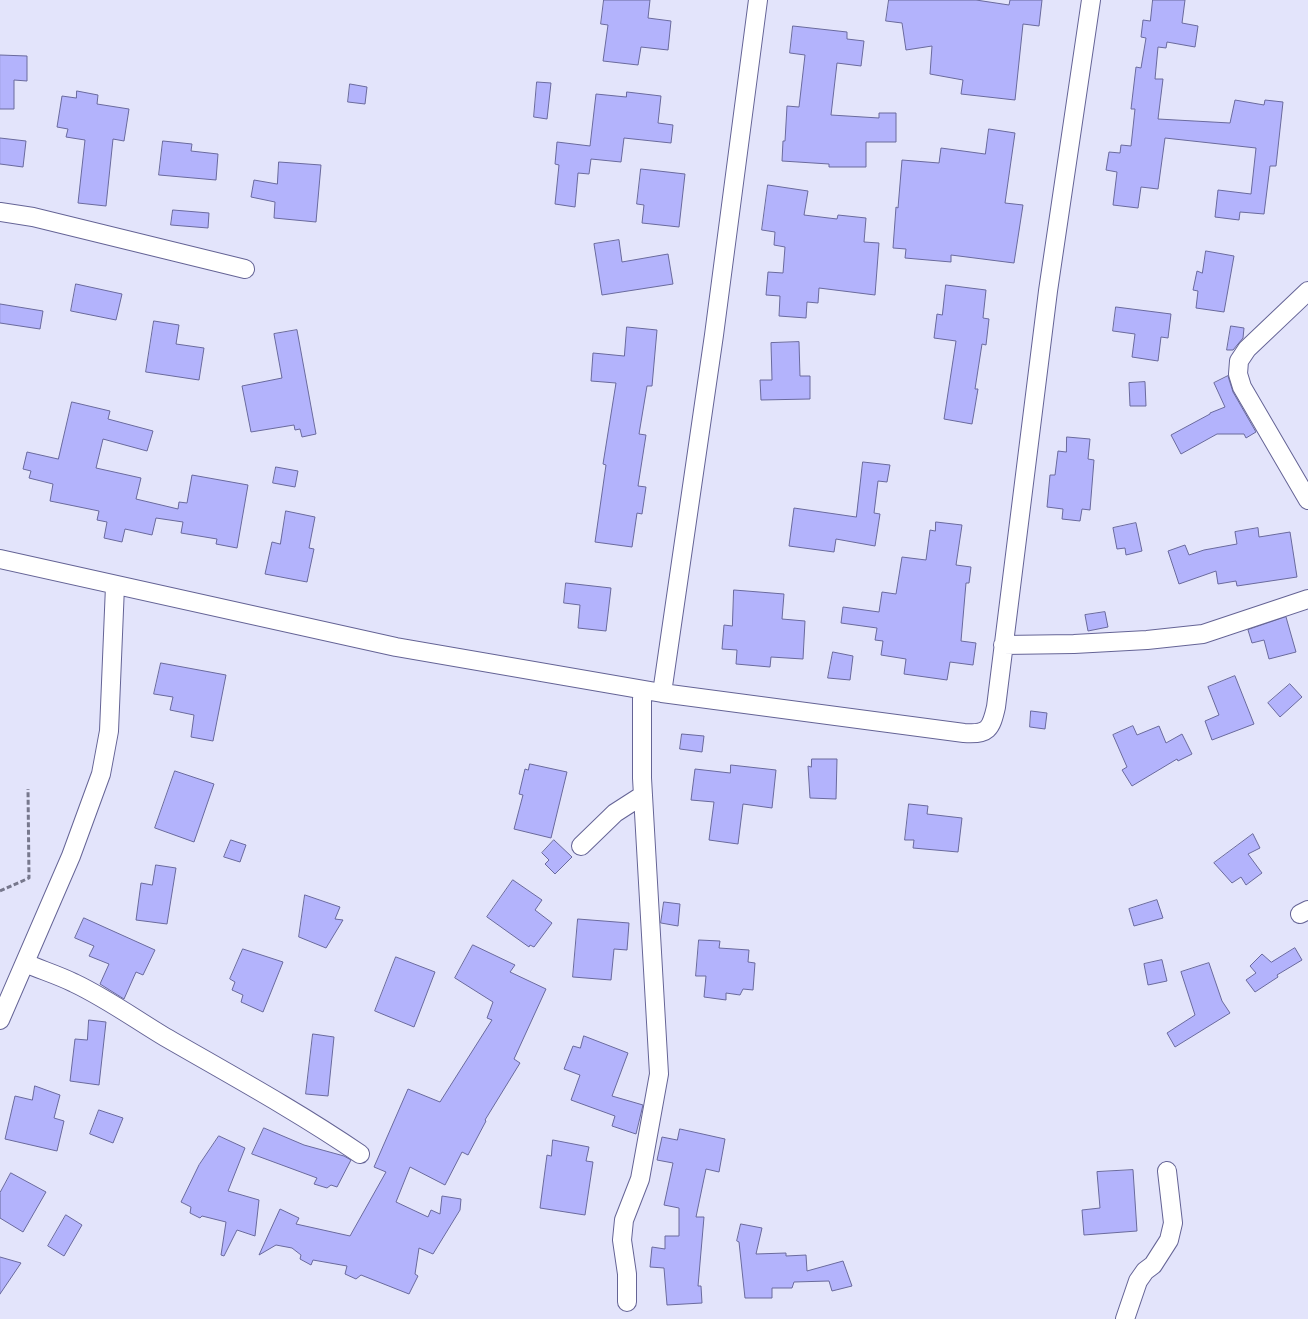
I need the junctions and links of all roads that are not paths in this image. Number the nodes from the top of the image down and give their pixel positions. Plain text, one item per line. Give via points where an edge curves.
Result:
1 (758, 0) edge
2 (1091, 0) edge
3 (0, 212) edge
4 (245, 270) dead end
5 (1308, 291) edge
6 (1308, 500) edge
7 (0, 559) edge
8 (115, 586) junction
9 (1308, 599) edge
10 (1004, 645) junction
11 (642, 690) junction
12 (662, 694) junction
13 (643, 795) junction
14 (581, 846) dead end
15 (24, 963) junction
16 (0, 1020) edge
17 (360, 1154) dead end
18 (1167, 1172) dead end
19 (627, 1302) dead end
20 (1125, 1319) edge

1 - 12 street
2 - 10 street via 1048,291
3 - 4 street via 33,217
5 - 6 street via 1247,349 1239,360 1238,374 1242,387
7 - 8 street
8 - 11 street via 396,647
8 - 15 street via 108,732 101,774 71,856
9 - 10 street via 1203,634 1147,640
10 - 12 street via 992,724 986,732 977,734
11 - 12 street
11 - 13 street
13 - 14 street via 615,813
13 - 19 street via 658,1074 640,1180 624,1220 622,1240
15 - 16 street
15 - 17 street via 73,982 114,1005 286,1106
18 - 20 street via 1173,1223 1169,1240 1138,1281

